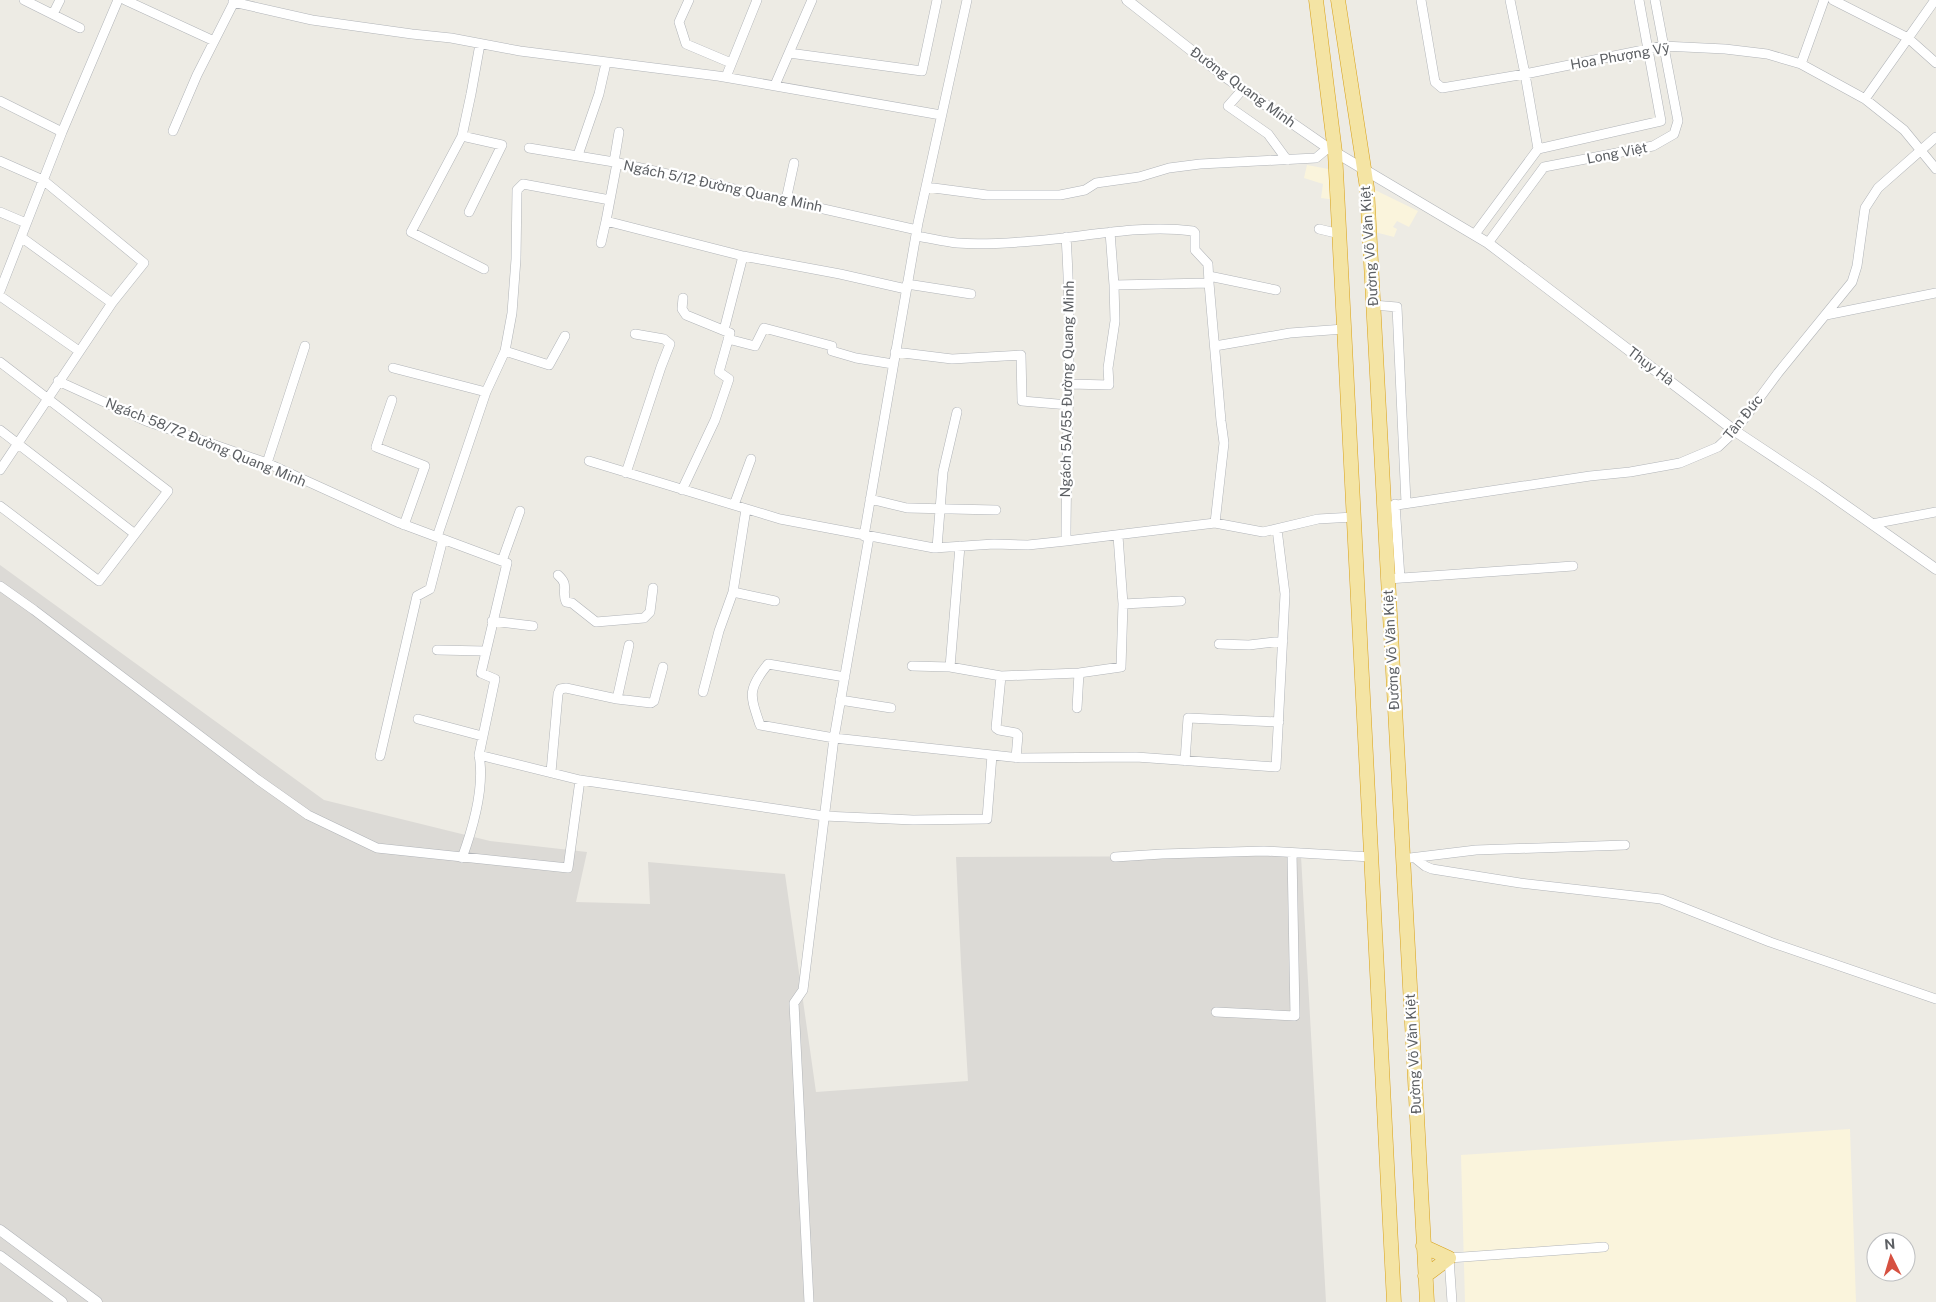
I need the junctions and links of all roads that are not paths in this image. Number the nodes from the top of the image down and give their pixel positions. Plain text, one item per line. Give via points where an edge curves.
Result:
1 (24, 0) edge
2 (60, 0) edge
3 (118, 0) edge
4 (125, 0) edge
5 (689, 0) edge
6 (757, 0) edge
7 (812, 0) edge
8 (937, 0) edge
9 (967, 0) edge
10 (1127, 0) edge
11 (1316, 0) edge
12 (1338, 0) edge
13 (1421, 0) edge
14 (1510, 0) edge
15 (1639, 0) edge
16 (1655, 0) edge
17 (1824, 0) edge
18 (1833, 0) edge
19 (1935, 0) edge
20 (234, 1) edge
21 (53, 14) junction
22 (80, 28) dead end
23 (1908, 38) junction
24 (214, 41) junction
25 (480, 44) junction
26 (1663, 46) junction
27 (1648, 49) junction
28 (789, 53) junction
29 (606, 63) junction
30 (731, 63) junction
31 (1936, 63) edge
32 (1801, 64) junction
33 (1526, 74) junction
34 (726, 77) junction
35 (775, 85) junction
36 (1243, 89) junction
37 (1865, 99) junction
38 (0, 101) edge
39 (941, 115) junction
40 (1661, 121) junction
41 (173, 131) dead end
42 (62, 132) junction
43 (619, 132) dead end
44 (1674, 134) junction
45 (462, 136) junction
46 (1936, 137) edge
47 (529, 148) dead end
48 (1538, 149) junction
49 (1331, 150) junction
50 (1921, 150) junction
51 (578, 155) junction
52 (1287, 160) junction
53 (0, 161) edge
54 (616, 162) junction
55 (794, 163) dead end
56 (1364, 168) junction
57 (1936, 169) edge
58 (44, 180) junction
59 (926, 187) junction
60 (610, 200) junction
61 (786, 200) junction
62 (0, 212) edge
63 (469, 212) dead end
64 (606, 221) junction
65 (26, 223) junction
66 (1319, 229) dead end
67 (1110, 232) junction
68 (917, 233) junction
69 (1340, 234) junction
70 (1474, 234) junction
71 (21, 237) junction
72 (1066, 237) junction
73 (601, 243) dead end
74 (1488, 243) junction
75 (743, 256) junction
76 (484, 269) dead end
77 (4, 270) edge
78 (1210, 280) junction
79 (1114, 285) junction
80 (906, 287) junction
81 (1276, 290) dead end
82 (0, 291) edge
83 (1936, 293) edge
84 (971, 294) dead end
85 (0, 296) edge
86 (683, 298) dead end
87 (112, 303) junction
88 (1373, 305) junction
89 (1826, 315) junction
90 (1344, 329) junction
91 (635, 334) dead end
92 (726, 335) junction
93 (565, 336) dead end
94 (304, 346) dead end
95 (1215, 346) junction
96 (505, 350) junction
97 (79, 351) junction
98 (895, 352) junction
99 (0, 362) edge
100 (893, 364) junction
101 (393, 368) dead end
102 (58, 381) junction
103 (1070, 384) junction
104 (486, 392) junction
105 (46, 398) junction
106 (392, 400) dead end
107 (1069, 405) junction
108 (957, 412) dead end
109 (0, 430) edge
110 (1735, 431) junction
111 (17, 444) junction
112 (751, 459) dead end
113 (589, 461) dead end
114 (267, 463) junction
115 (0, 470) edge
116 (626, 473) junction
117 (682, 490) junction
118 (870, 499) junction
119 (1406, 503) junction
120 (734, 505) junction
121 (0, 506) edge
122 (1389, 506) junction
123 (746, 509) junction
124 (939, 510) junction
125 (996, 510) dead end
126 (520, 511) dead end
127 (1936, 512) edge
128 (1354, 517) junction
129 (1216, 523) junction
130 (1872, 524) junction
131 (404, 525) junction
132 (1276, 529) junction
133 (135, 534) junction
134 (1118, 536) junction
135 (866, 537) junction
136 (440, 538) junction
137 (1066, 541) junction
138 (960, 546) junction
139 (937, 548) junction
140 (502, 561) junction
141 (1573, 566) dead end
142 (1936, 569) edge
143 (558, 575) dead end
144 (1394, 578) junction
145 (0, 586) edge
146 (653, 588) dead end
147 (733, 592) junction
148 (775, 601) dead end
149 (1181, 601) dead end
150 (1123, 604) junction
151 (492, 621) junction
152 (533, 626) dead end
153 (1284, 641) junction
154 (1219, 644) dead end
155 (629, 646) dead end
156 (437, 650) dead end
157 (485, 651) junction
158 (912, 666) dead end
159 (663, 667) dead end
160 (950, 667) junction
161 (1079, 673) junction
162 (844, 676) junction
163 (1002, 676) junction
164 (703, 692) dead end
165 (617, 699) junction
166 (840, 700) junction
167 (891, 708) dead end
168 (1076, 708) dead end
169 (418, 719) dead end
170 (1279, 722) junction
171 (482, 736) junction
172 (834, 738) junction
173 (992, 755) junction
174 (380, 756) dead end
175 (479, 756) junction
176 (1016, 758) junction
177 (1185, 761) junction
178 (551, 772) junction
179 (580, 780) junction
180 (824, 816) junction
181 (1625, 845) dead end
182 (1292, 853) junction
183 (1115, 857) dead end
184 (1371, 857) junction
185 (462, 858) junction
186 (1409, 858) junction
187 (1936, 999) edge
188 (1216, 1012) dead end
189 (0, 1230) edge
190 (1428, 1247) junction
191 (1604, 1247) dead end
192 (0, 1256) edge
193 (1449, 1258) junction
194 (1429, 1273) junction
195 (62, 1302) edge
196 (97, 1302) edge
197 (809, 1302) edge
198 (1394, 1302) edge
199 (1426, 1302) edge
200 (1435, 1302) edge
201 (1452, 1302) edge

1 - 21 street
2 - 21 street
3 - 42 street
4 - 24 street
5 - 30 street via 678,22 686,44
6 - 30 street
7 - 28 street
8 - 28 street via 922,71
9 - 39 street
10 - 36 street, Đường Quang Minh
11 - 49 highway, Đường Võ Văn Kiệt
12 - 56 highway, Đường Võ Văn Kiệt
13 - 33 street, Hoa Phượng Vỹ via 1435,82 1442,88
14 - 33 street
15 - 27 street
16 - 26 street
17 - 32 street
18 - 23 street
19 - 23 street
20 - 24 street
20 - 25 street via 312,20
21 - 22 street
23 - 31 street
23 - 37 street
24 - 41 street
25 - 29 street
25 - 45 street
26 - 27 street, Hoa Phượng Vỹ
26 - 32 street, Hoa Phượng Vỹ via 1767,54
26 - 44 street via 1678,121
27 - 33 street, Hoa Phượng Vỹ
27 - 40 street
28 - 35 street
29 - 34 street
29 - 51 street
30 - 34 street
32 - 37 street, Hoa Phượng Vỹ
33 - 48 street
34 - 35 street
35 - 39 street
36 - 49 street, Đường Quang Minh
36 - 52 street via 1228,106 1268,134
37 - 50 street, Hoa Phượng Vỹ via 1887,114
38 - 42 street
39 - 59 street
40 - 44 street
40 - 48 street, Long Việt
42 - 58 street
43 - 54 street
44 - 74 street, Long Việt via 1653,146 1544,167
45 - 63 street via 502,145
45 - 76 street via 411,232
46 - 50 street, Tân Đức
47 - 51 street, Ngách 5/12 Đường Quang Minh
48 - 70 street
49 - 52 street via 1316,158
49 - 56 street, Đường Quang Minh
49 - 69 highway, Đường Võ Văn Kiệt
50 - 57 street, Hoa Phượng Vỹ
50 - 89 street, Tân Đức via 1871,197 1865,208 1852,282
51 - 54 street, Ngách 5/12 Đường Quang Minh
52 - 59 street via 1231,161 1169,168 1139,177 1096,183 1085,190 1060,195 987,195
53 - 58 street
54 - 60 street
54 - 61 street, Ngách 5/12 Đường Quang Minh
55 - 61 street
56 - 70 street, Thụy Hà
56 - 88 highway, Đường Võ Văn Kiệt
58 - 65 street
58 - 87 street via 144,263
59 - 68 street
60 - 64 street
60 - 96 street via 523,184 519,186 512,313
61 - 68 street, Ngách 5/12 Đường Quang Minh
62 - 65 street
64 - 73 street
64 - 75 street
65 - 71 street
66 - 69 street
67 - 72 street, Ngách 5/12 Đường Quang Minh
67 - 78 street, Ngách 5/12 Đường Quang Minh via 1193,231 1195,250 1208,264
67 - 79 street
68 - 72 street, Ngách 5/12 Đường Quang Minh via 957,243
68 - 80 street
69 - 90 highway, Đường Võ Văn Kiệt
70 - 74 street, Thụy Hà
71 - 77 street
71 - 87 street
72 - 103 street, Ngách 5A/55 Đường Quang Minh
74 - 110 street, Thụy Hà
75 - 80 street
75 - 92 street
77 - 82 street
78 - 79 street
78 - 81 street
78 - 95 street
79 - 103 street via 1115,321 1108,368 1109,385
80 - 84 street
80 - 98 street
83 - 89 street
85 - 97 street
86 - 92 street via 682,309 686,315
87 - 97 street
88 - 119 street via 1397,307
88 - 122 highway, Đường Võ Văn Kiệt
89 - 110 street, Tân Đức
90 - 95 street via 1290,333
90 - 128 highway, Đường Võ Văn Kiệt
91 - 116 street via 664,339 670,344
92 - 100 street via 755,346 764,328 832,346 832,351 856,358
92 - 117 street via 719,372 729,379 715,420
93 - 96 street via 548,365
94 - 114 street
95 - 129 street via 1224,443
96 - 104 street
97 - 102 street
98 - 100 street
98 - 107 street via 952,359 1021,354 1022,402
99 - 105 street
100 - 118 street
101 - 104 street
102 - 105 street
102 - 114 street, Ngách 58/72 Đường Quang Minh via 146,421
103 - 107 street, Ngách 5A/55 Đường Quang Minh
104 - 136 street
105 - 111 street
105 - 133 street via 168,491
106 - 131 street via 376,446 425,466
107 - 137 street, Ngách 5A/55 Đường Quang Minh
108 - 124 street via 943,472
109 - 111 street
110 - 119 street, Tân Đức via 1718,447 1680,463
110 - 130 street, Thụy Hà
111 - 115 street
111 - 133 street
112 - 120 street
113 - 116 street
114 - 131 street, Ngách 58/72 Đường Quang Minh
116 - 117 street
117 - 120 street
118 - 124 street via 907,508
118 - 135 street
119 - 122 street, Tân Đức
120 - 123 street
121 - 133 street via 99,581
122 - 144 highway, Đường Võ Văn Kiệt
123 - 135 street
123 - 147 street
124 - 125 street
124 - 139 street
126 - 140 street
127 - 130 street
128 - 132 street via 1318,519
128 - 184 highway, Đường Võ Văn Kiệt
129 - 132 street via 1263,532
129 - 134 street
130 - 142 street, Thụy Hà
131 - 136 street, Ngách 58/72 Đường Quang Minh
132 - 153 street via 1285,594
134 - 137 street
134 - 150 street
135 - 139 street
135 - 162 street
136 - 140 street, Ngách 58/72 Đường Quang Minh
136 - 174 street via 430,589 417,596
137 - 138 street
138 - 139 street
138 - 160 street
140 - 151 street via 506,563
141 - 144 street
143 - 146 street via 565,581 566,602 596,622 644,618 650,612
144 - 186 highway, Đường Võ Văn Kiệt
145 - 185 street via 308,815 377,848
147 - 148 street
147 - 164 street
149 - 150 street
150 - 161 street via 1121,667
151 - 152 street
151 - 157 street
153 - 154 street
153 - 170 street
155 - 165 street
156 - 157 street
157 - 171 street via 481,673 495,679
158 - 160 street
159 - 165 street via 654,701
160 - 163 street
161 - 163 street
161 - 168 street
162 - 166 street
162 - 172 street via 768,664 757,678 751,698 760,725
163 - 176 street via 996,728 1018,735
165 - 178 street via 560,689
166 - 167 street
166 - 172 street
169 - 171 street
170 - 177 street via 1188,718
170 - 177 street via 1276,767
171 - 175 street
172 - 173 street
172 - 180 street
173 - 176 street
173 - 180 street via 987,820
175 - 178 street
175 - 185 street via 476,814
176 - 177 street via 1136,757
178 - 179 street
179 - 180 street
179 - 185 street via 568,868
180 - 197 street via 804,990 794,1003
181 - 186 street via 1476,850
182 - 183 street via 1255,851
182 - 184 street
182 - 188 street via 1295,1016
184 - 198 highway, Đường Võ Văn Kiệt
186 - 187 street via 1432,869 1661,899 1770,942
186 - 190 highway, Đường Võ Văn Kiệt via 1413,1058
189 - 196 street
190 - 193 highway
190 - 194 highway, Đường Võ Văn Kiệt
191 - 193 street
192 - 195 street
193 - 194 highway
193 - 201 street
194 - 199 highway, Đường Võ Văn Kiệt
194 - 200 highway

